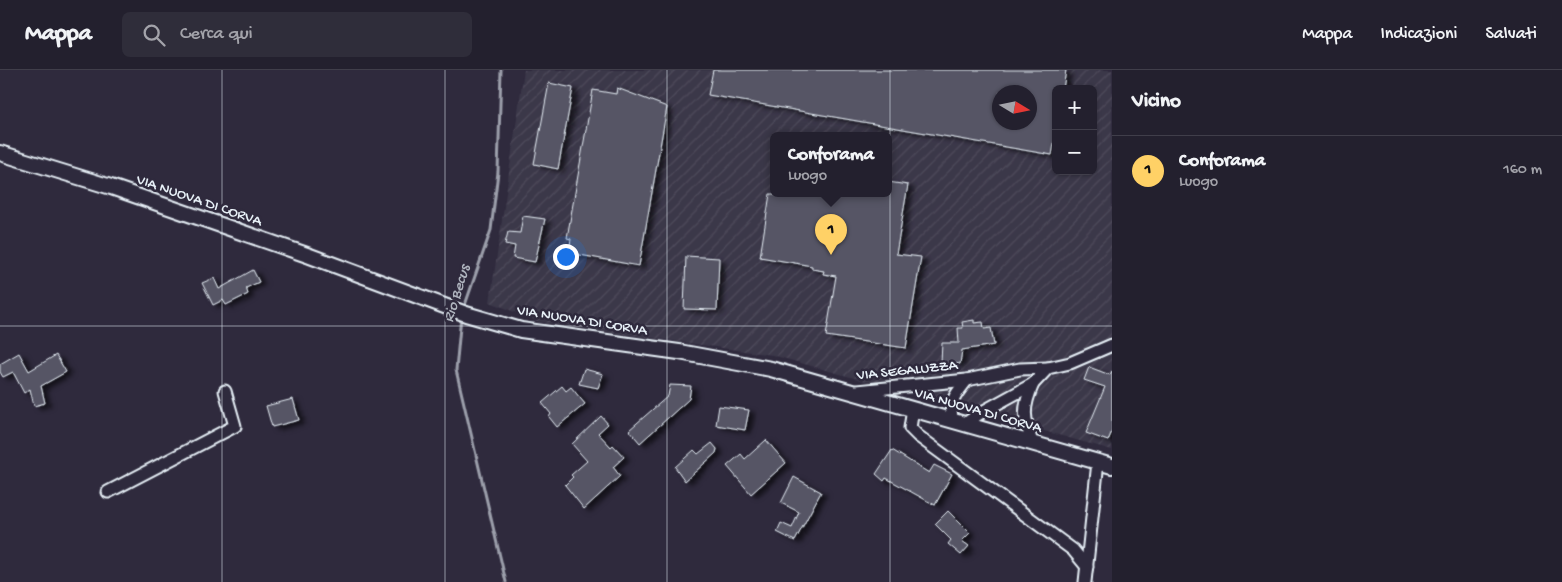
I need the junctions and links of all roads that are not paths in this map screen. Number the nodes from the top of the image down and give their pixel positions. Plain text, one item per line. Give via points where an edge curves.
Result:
1 (0, 153) edge
2 (1112, 345) edge
3 (1048, 368) junction
4 (967, 380) junction
5 (1033, 384) junction
6 (225, 391) dead end
7 (850, 391) junction
8 (913, 409) junction
9 (952, 419) junction
10 (966, 423) junction
11 (1032, 443) junction
12 (1098, 462) junction
13 (1112, 466) edge
14 (108, 492) dead end
15 (1087, 567) junction
16 (1085, 582) edge

1 - 7 main road, VIA NUOVA DI CORVA via 111,187 466,314 521,330 679,352 771,369
2 - 3 street, VIA SEGALUZZA via 1070,363
3 - 4 street, VIA SEGALUZZA
3 - 5 street
4 - 7 street, VIA SEGALUZZA
4 - 9 street, VIA SEGALUZZA via 953,398 950,407
5 - 10 street
5 - 11 street via 1025,403 1024,419
6 - 14 street via 235,426
7 - 8 main road, VIA NUOVA DI CORVA
8 - 9 main road, VIA NUOVA DI CORVA
8 - 15 street via 910,428 918,436 1073,550
9 - 10 main road, VIA NUOVA DI CORVA
10 - 11 main road, VIA NUOVA DI CORVA
11 - 12 main road, VIA NUOVA DI CORVA
12 - 13 main road, VIA NUOVA DI CORVA
12 - 15 street
15 - 16 street

